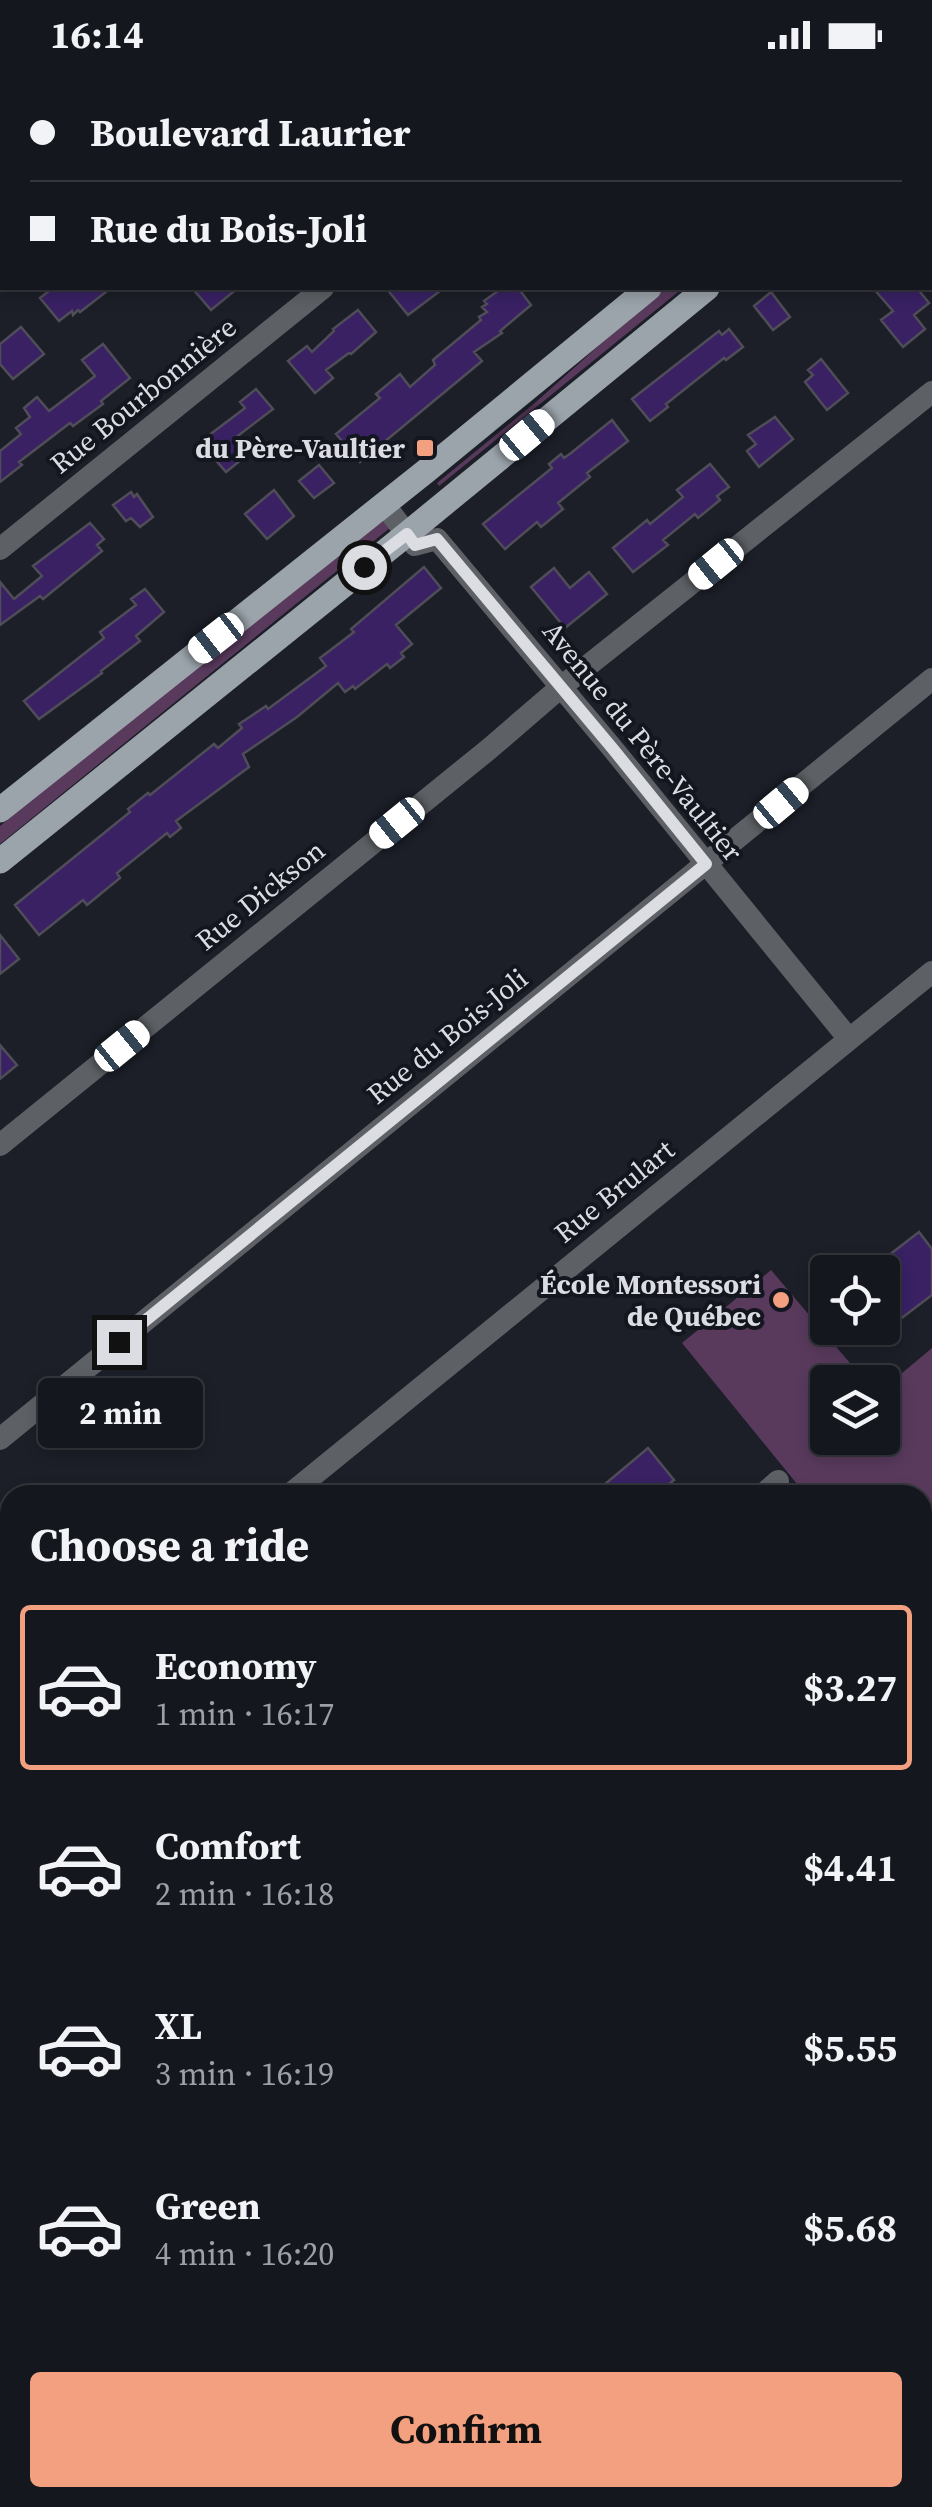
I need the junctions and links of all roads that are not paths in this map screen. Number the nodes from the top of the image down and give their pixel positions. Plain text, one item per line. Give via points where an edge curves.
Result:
1 (322, 290) edge
2 (648, 290) edge
3 (705, 290) edge
4 (932, 392) edge
5 (384, 504) junction
6 (407, 534) junction
7 (0, 549) edge
8 (932, 679) edge
9 (561, 687) junction
10 (0, 810) edge
11 (0, 860) edge
12 (706, 864) junction
13 (932, 972) edge
14 (849, 1039) junction
15 (0, 1145) edge
16 (0, 1439) edge
17 (301, 1485) edge

1 - 7 street, Rue Bourbonnière
2 - 5 main road
3 - 6 main road
4 - 9 street, Rue Dickson
5 - 6 street
5 - 10 main road
6 - 9 street, Avenue du Père-Vaultier via 415,545 437,539
6 - 11 main road
8 - 12 street, Rue du Bois-Joli
9 - 12 street, Avenue du Père-Vaultier
9 - 15 street, Rue Dickson
12 - 14 street, Avenue du Père-Vaultier
12 - 16 street, Rue du Bois-Joli
13 - 14 street, Rue Brulart
14 - 17 street, Rue Brulart

